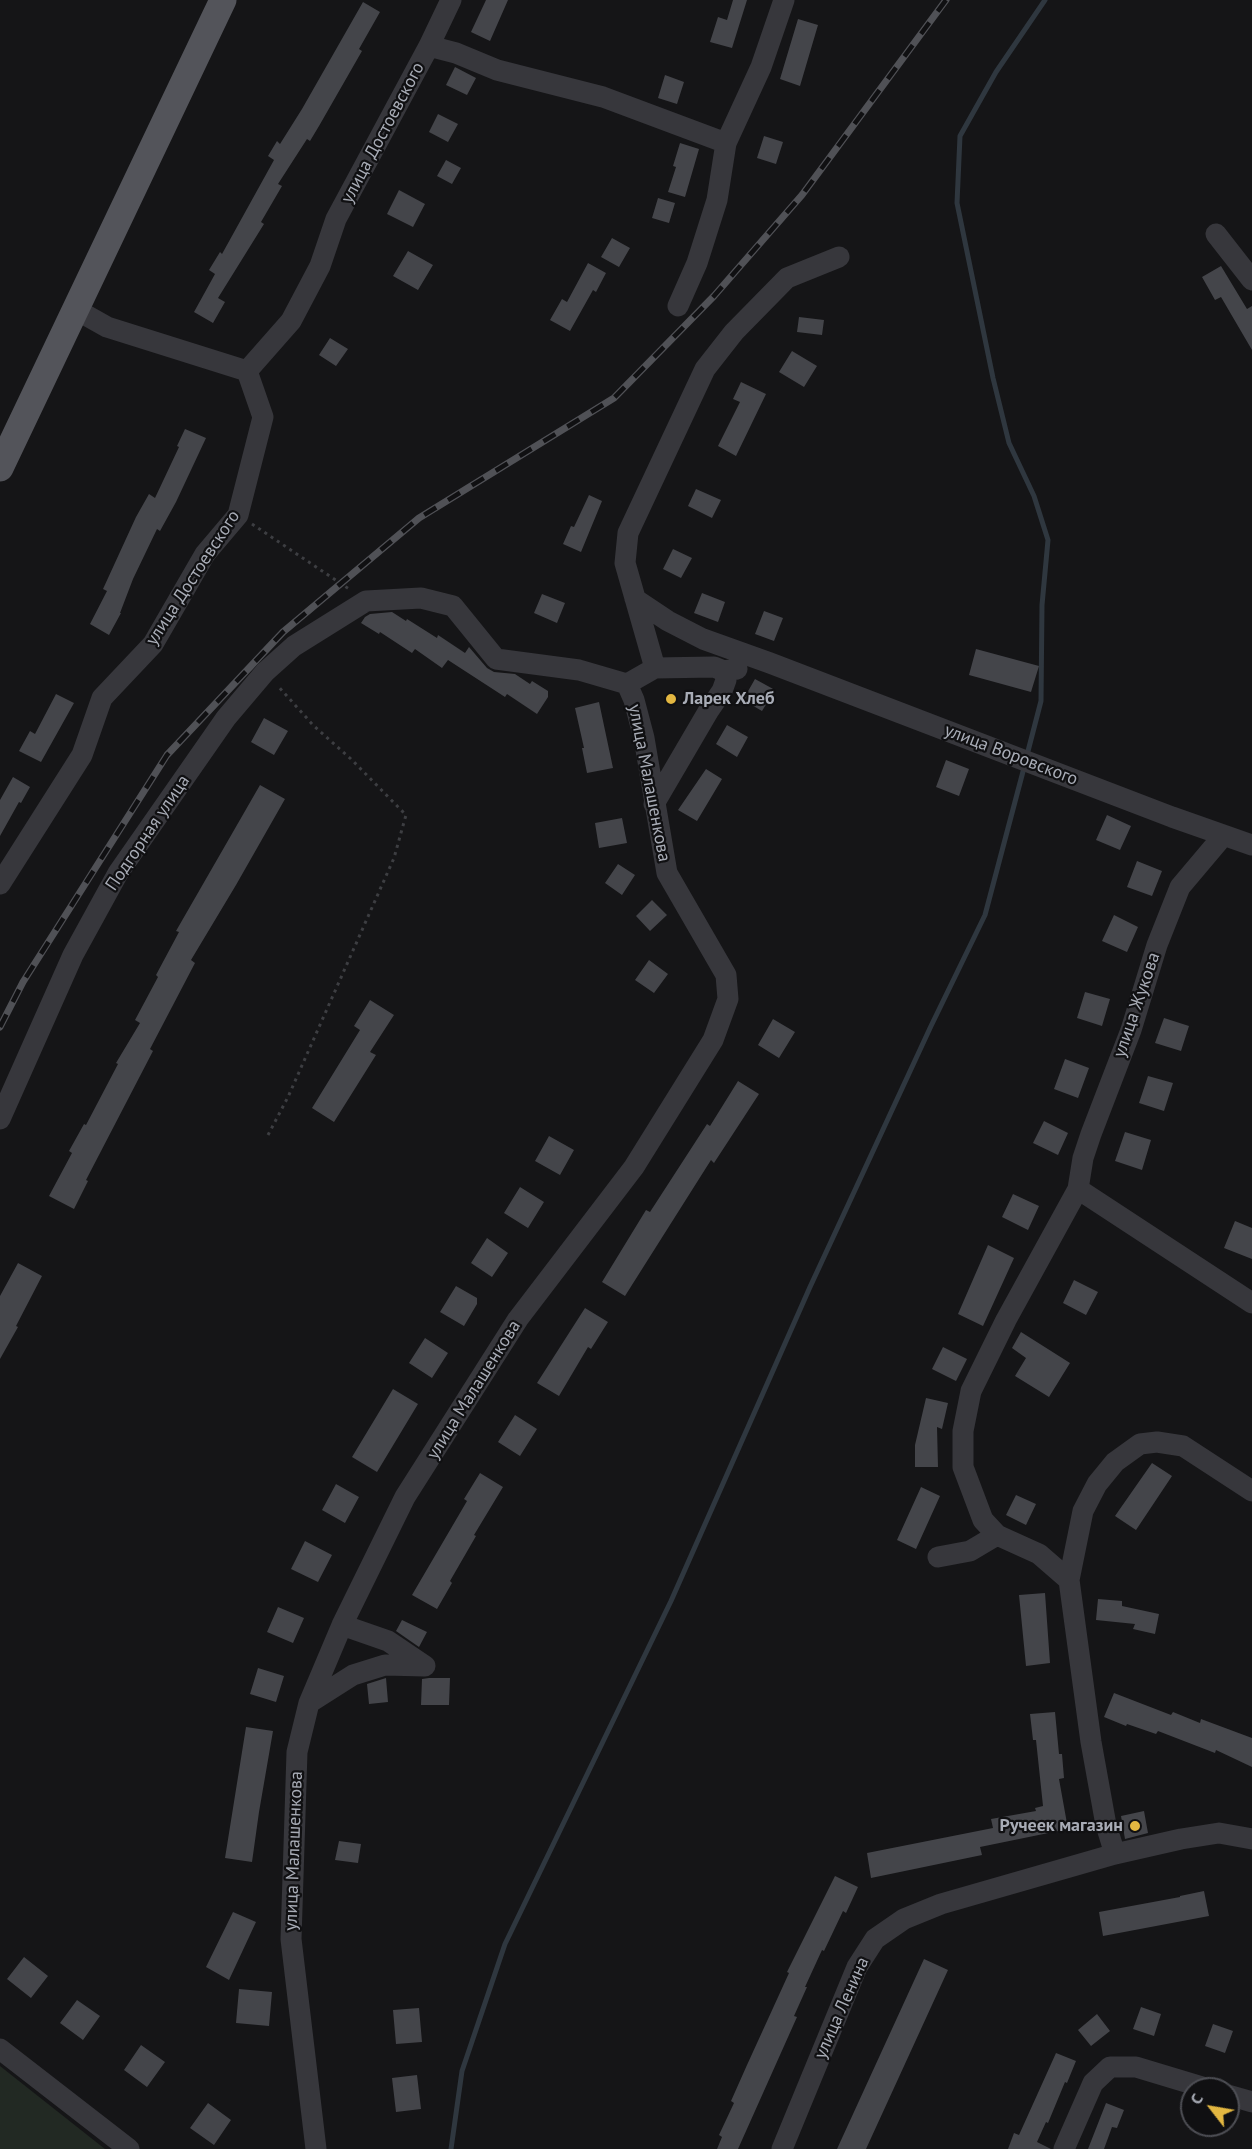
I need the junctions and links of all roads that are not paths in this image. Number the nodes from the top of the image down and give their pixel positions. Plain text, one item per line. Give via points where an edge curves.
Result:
1 (223, 0) edge
2 (451, 0) edge
3 (784, 0) edge
4 (429, 46) junction
5 (726, 143) junction
6 (1216, 234) dead end
7 (839, 257) dead end
8 (1252, 279) edge
9 (678, 306) dead end
10 (75, 309) junction
11 (247, 371) junction
12 (0, 468) edge
13 (635, 599) junction
14 (770, 663) junction
15 (655, 668) junction
16 (724, 671) junction
17 (627, 684) junction
18 (654, 804) junction
19 (1223, 836) junction
20 (1252, 845) edge
21 (0, 884) edge
22 (0, 1119) edge
23 (1078, 1189) junction
24 (1252, 1303) edge
25 (1252, 1491) edge
26 (997, 1535) junction
27 (938, 1557) dead end
28 (1069, 1580) junction
29 (342, 1625) junction
30 (309, 1703) junction
31 (1252, 1839) edge
32 (1115, 1854) junction
33 (0, 2049) edge
34 (1180, 2080) edge
35 (129, 2149) edge
36 (316, 2149) edge
37 (782, 2149) edge
38 (1064, 2149) edge

1 - 10 main road
2 - 4 street, улица Достоевского
3 - 5 street via 761,67
4 - 5 street via 497,70 603,97
4 - 11 street, улица Достоевского via 336,219 320,266 291,321
5 - 9 street via 717,200 697,264
6 - 8 street
7 - 13 street via 787,278 741,324 705,369 628,533 625,563
10 - 11 street via 107,327
10 - 12 main road
11 - 21 street, улица Достоевского via 263,417 238,515 205,554 153,644 102,698 81,755
13 - 14 street, улица Воровского via 703,639
13 - 15 street
14 - 16 street
14 - 19 street, улица Воровского
15 - 16 street via 714,667
15 - 17 street
16 - 18 street via 722,691
17 - 18 street, улица Малашенкова via 644,738
17 - 22 street, Подгорная улица via 579,670 496,659 453,606 421,598 366,601 294,646 265,672 226,718 118,873 73,955
18 - 29 street, улица Малашенкова via 667,873 726,975 728,999 713,1040 634,1167 518,1318 405,1497
19 - 20 street, улица Воровского
19 - 23 street, улица Жукова via 1180,887 1091,1134
23 - 24 street
23 - 26 street, улица Жукова via 971,1391 963,1431 963,1467 983,1520
25 - 28 street via 1184,1446 1140,1444 1115,1462 1087,1502
26 - 27 street via 970,1551
26 - 28 street via 1040,1554
28 - 32 street via 1091,1742
29 - 30 street, улица Малашенкова
29 - 30 street via 388,1641 425,1666 385,1665 353,1675
30 - 36 street, улица Малашенкова via 297,1752 291,1939
31 - 32 street, улица Ленина via 1219,1833
32 - 37 street, улица Ленина via 941,1904 904,1919 875,1939 857,1967
33 - 35 street
34 - 38 street via 1136,2067 1110,2067 1093,2083

